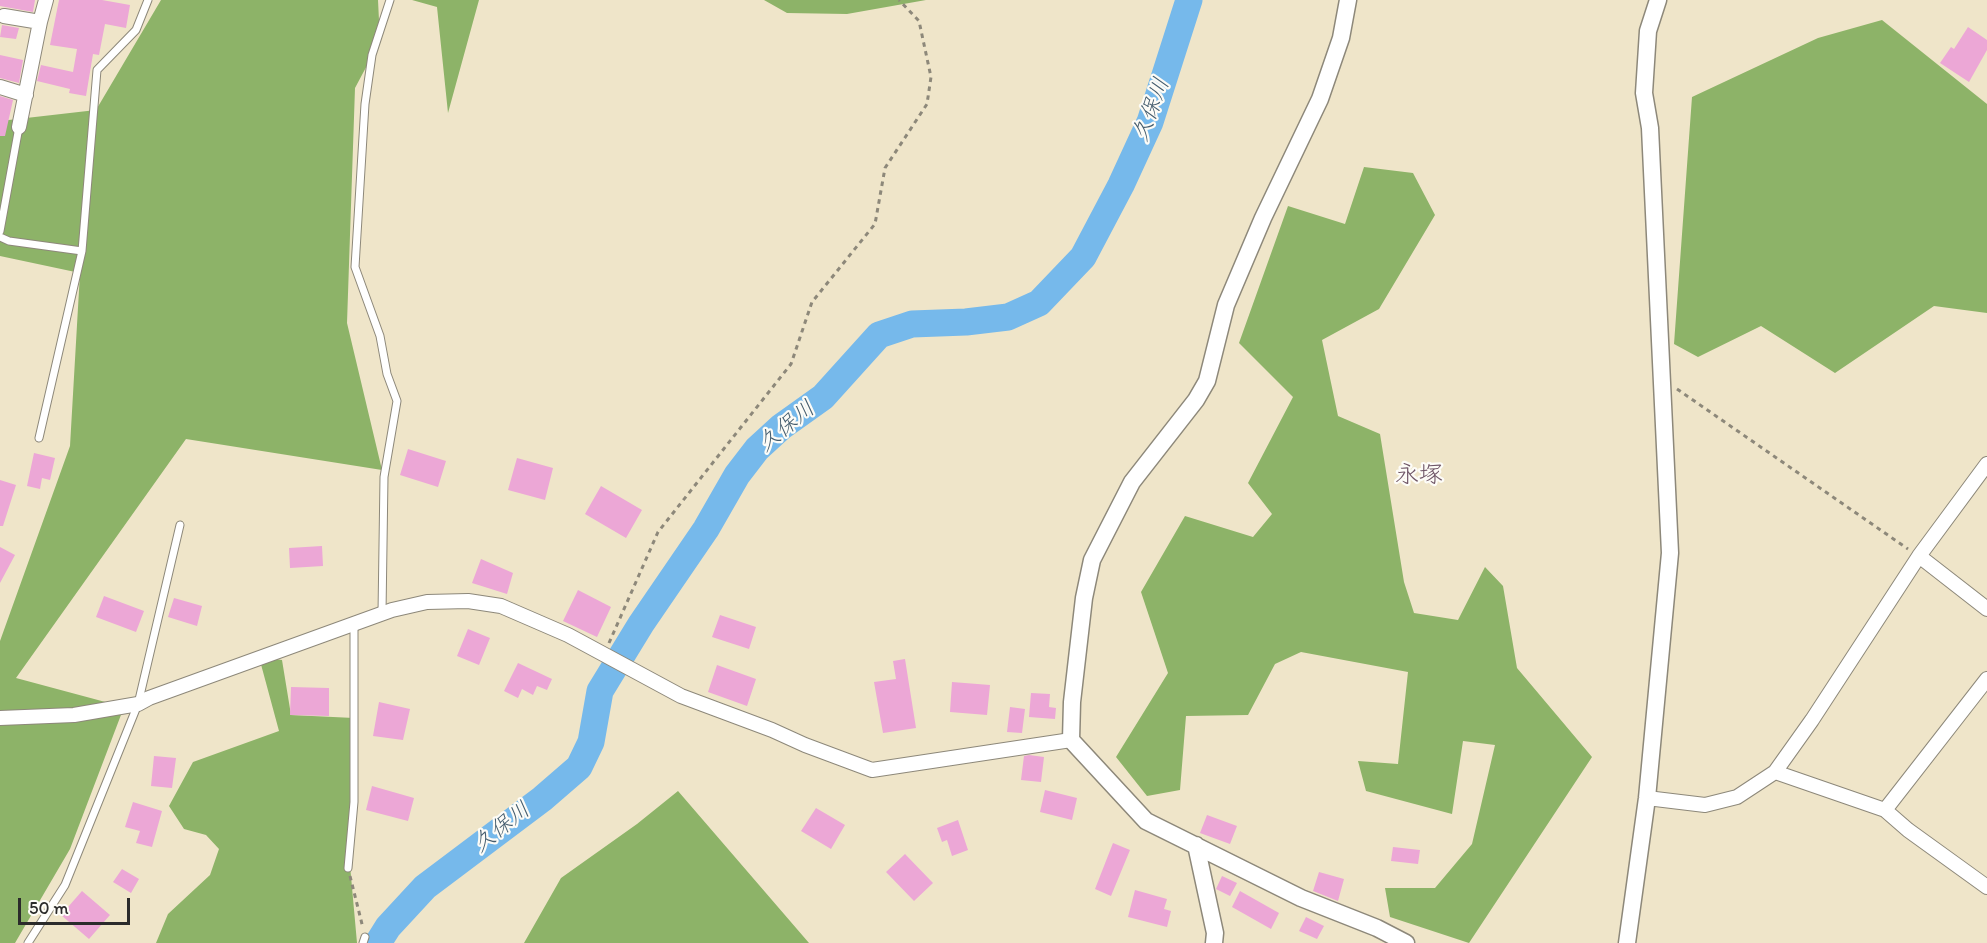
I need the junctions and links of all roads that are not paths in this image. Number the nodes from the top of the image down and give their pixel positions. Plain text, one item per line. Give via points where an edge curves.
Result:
1 (46, 0) edge
2 (148, 0) edge
3 (390, 0) edge
4 (1348, 0) edge
5 (1658, 0) edge
6 (4, 16) dead end
7 (40, 22) junction
8 (0, 87) edge
9 (26, 95) junction
10 (19, 128) joint
11 (0, 231) edge
12 (0, 237) edge
13 (82, 251) junction
14 (39, 438) dead end
15 (1987, 464) edge
16 (180, 525) dead end
17 (1919, 556) junction
18 (1987, 609) edge
19 (382, 613) junction
20 (354, 622) junction
21 (1987, 679) edge
22 (138, 704) junction
23 (0, 718) edge
24 (1071, 740) junction
25 (1775, 772) junction
26 (1647, 798) junction
27 (1885, 810) junction
28 (1196, 845) junction
29 (348, 868) road end
30 (1987, 886) edge
31 (28, 943) edge
32 (1214, 943) edge
33 (1406, 943) edge
34 (1627, 943) edge

1 - 7 street
2 - 13 lane via 136,30 97,70
3 - 19 lane via 372,55 365,104 355,267 380,336 397,400 384,477
4 - 24 street via 1341,38 1320,99 1226,305 1207,381 1132,482 1092,560 1084,598
5 - 26 street via 1648,31 1644,93 1650,128 1670,553
6 - 7 street
7 - 9 street
8 - 9 street
9 - 10 street
10 - 11 lane
12 - 13 lane via 9,242
13 - 14 lane
15 - 17 street
16 - 22 lane
17 - 18 street
17 - 25 street
19 - 20 street
19 - 24 street via 427,602 468,601 501,606 568,634 681,696 872,770
20 - 22 street
20 - 29 lane via 354,802
21 - 27 street
22 - 23 street via 74,715
22 - 31 lane via 65,885
24 - 28 street via 1146,821
25 - 26 street via 1737,797 1705,805
25 - 27 street
26 - 34 street
27 - 30 street
28 - 32 street
28 - 33 street via 1302,898

